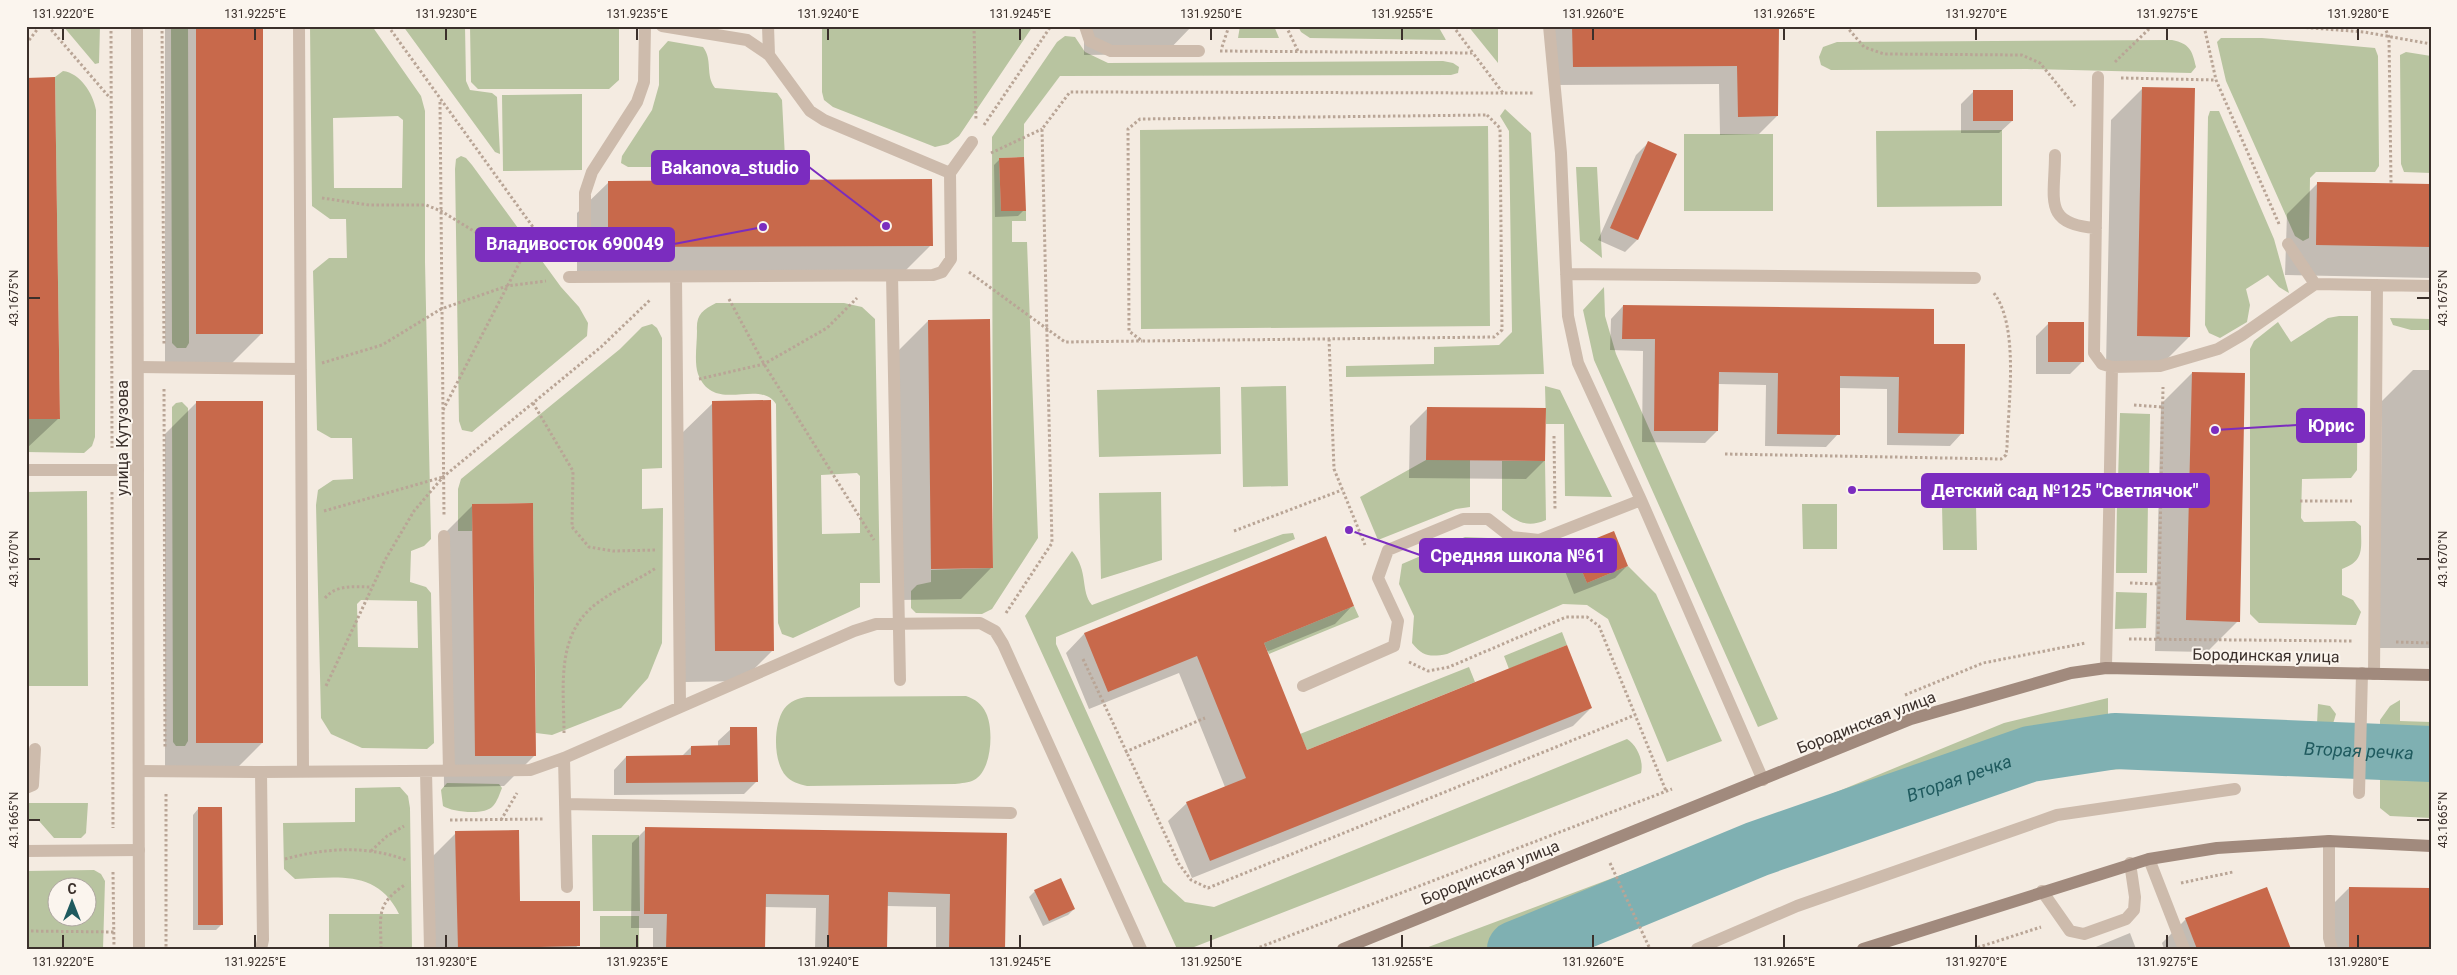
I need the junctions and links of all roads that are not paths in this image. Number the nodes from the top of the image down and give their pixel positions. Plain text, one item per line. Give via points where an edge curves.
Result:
1 (137, 26) edge
2 (299, 26) edge
3 (645, 26) edge
4 (662, 26) edge
5 (768, 26) edge
6 (1085, 26) edge
7 (1549, 26) edge
8 (1199, 51) road end
9 (769, 55) junction
10 (2098, 77) road end
11 (974, 138) road end
12 (2055, 155) dead end
13 (950, 173) junction
14 (2096, 228) junction
15 (585, 237) dead end
16 (2288, 244) road end
17 (1566, 274) junction
18 (886, 275) junction
19 (676, 277) junction
20 (569, 278) road end
21 (1975, 278) road end
22 (2315, 284) junction
23 (2377, 285) junction
24 (2431, 286) edge
25 (138, 367) junction
26 (2112, 367) junction
27 (301, 370) junction
28 (26, 470) edge
29 (138, 470) junction
30 (1641, 500) junction
31 (444, 536) road end
32 (899, 624) junction
33 (2106, 668) junction
34 (2368, 674) junction
35 (2431, 676) edge
36 (900, 680) dead end
37 (1303, 686) dead end
38 (680, 705) junction
39 (35, 749) dead end
40 (564, 758) junction
41 (139, 771) junction
42 (303, 771) junction
43 (426, 771) junction
44 (448, 771) junction
45 (261, 772) junction
46 (1763, 780) junction
47 (26, 788) edge
48 (2235, 789) dead end
49 (2359, 793) dead end
50 (565, 804) junction
51 (1011, 813) dead end
52 (2329, 841) junction
53 (2431, 846) edge
54 (26, 850) edge
55 (139, 850) junction
56 (2149, 858) junction
57 (2130, 863) junction
58 (568, 887) dead end
59 (2042, 891) junction
60 (1896, 943) edge
61 (139, 949) edge
62 (261, 949) edge
63 (430, 949) edge
64 (1141, 949) edge
65 (1343, 949) edge
66 (1697, 949) edge
67 (1863, 949) edge
68 (2184, 949) edge
69 (2332, 949) edge

1 - 25 street, улица Кутузова
2 - 27 street
3 - 15 street via 644,82 637,102 592,172 585,193
4 - 9 street via 747,40
5 - 9 street
6 - 8 street via 1090,41 1111,51
7 - 17 street via 1561,153
9 - 13 street via 810,111 824,120
10 - 14 street
11 - 13 street
12 - 14 street via 2055,207 2059,217 2075,227
13 - 18 street via 951,259 942,272 933,275
14 - 26 street via 2094,353 2102,364
16 - 22 street
17 - 21 street
17 - 30 street via 1568,316 1578,363
18 - 19 street
18 - 32 street
19 - 20 street
19 - 38 street
22 - 23 street
22 - 26 street via 2242,336 2218,349 2163,366
23 - 24 street
23 - 34 street via 2375,641
25 - 27 street
25 - 29 street, улица Кутузова
26 - 33 street
27 - 42 street
28 - 29 street
29 - 41 street, улица Кутузова
30 - 37 street via 1539,540 1511,537 1488,519 1463,519 1388,550 1378,578 1398,621 1394,646
30 - 46 street
31 - 44 street
32 - 36 street
32 - 38 street via 876,624 854,631
32 - 64 street via 980,623 995,631 1004,644
33 - 34 main road, Бородинская улица
33 - 46 main road, Бородинская улица via 2071,673 1911,719
34 - 35 main road, Бородинская улица
34 - 49 street
38 - 40 street
39 - 47 street via 33,785
40 - 44 street via 530,770
40 - 50 street
41 - 45 street
41 - 55 street, улица Кутузова
42 - 43 street
42 - 45 street
43 - 44 street
43 - 63 street
45 - 62 street
46 - 65 main road, Бородинская улица
48 - 66 street via 2057,815 1797,906
50 - 51 street
50 - 58 street
52 - 53 main road
52 - 56 main road via 2217,848
52 - 69 street via 2329,938
54 - 55 street
55 - 61 street, улица Кутузова
56 - 57 main road
56 - 68 street
57 - 59 main road
57 - 59 street via 2134,910 2126,919 2084,934 2070,931
59 - 60 main road
60 - 67 main road

